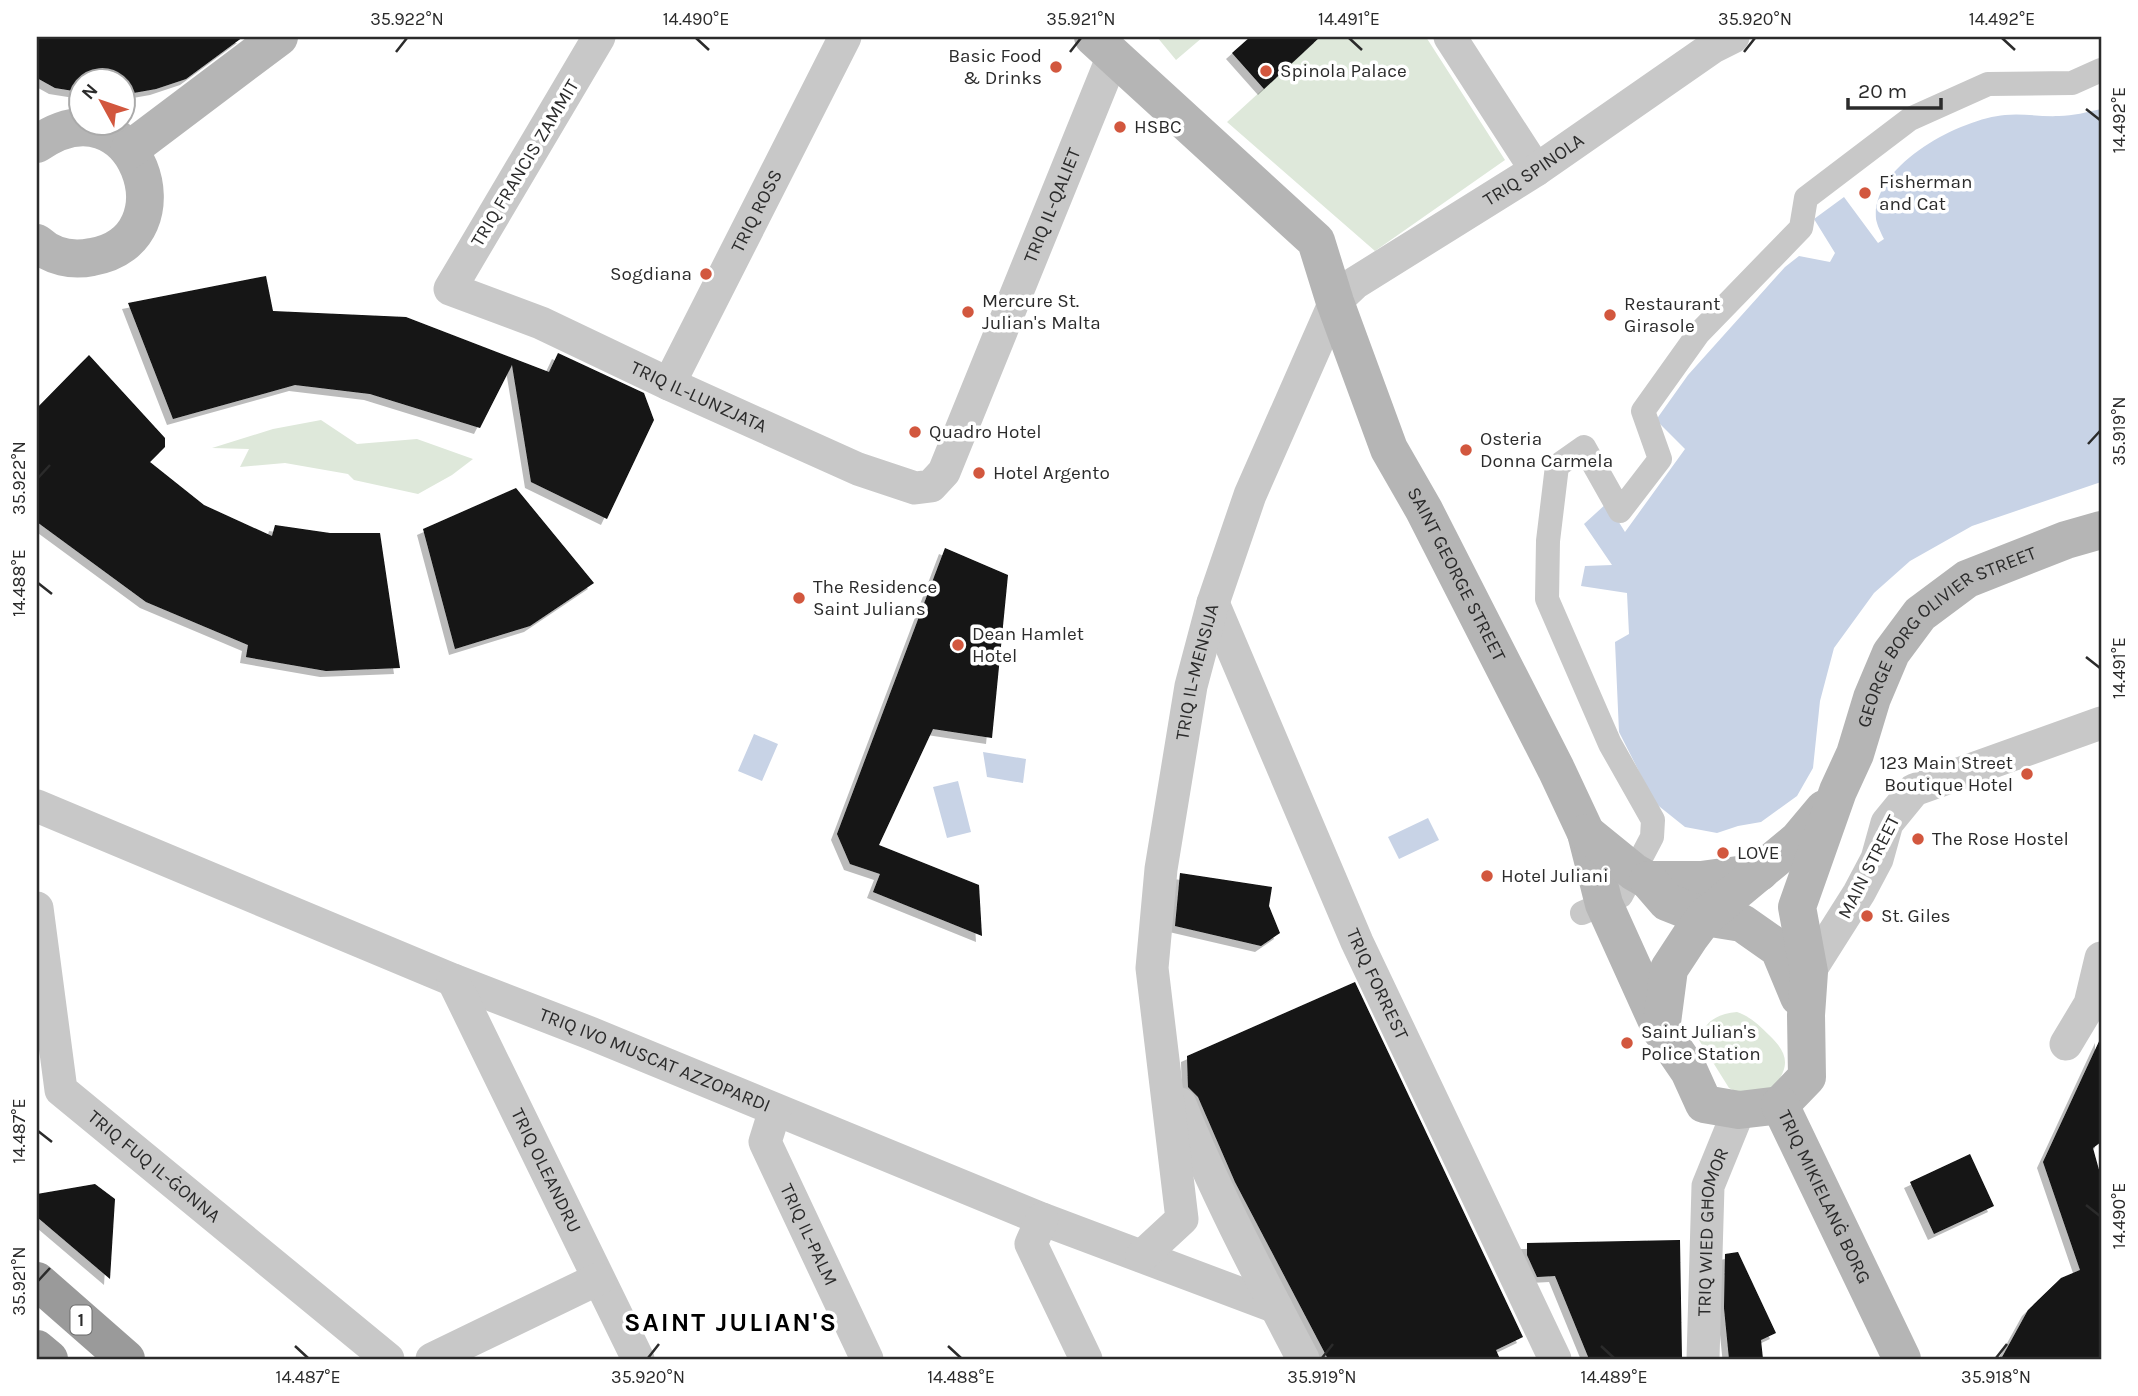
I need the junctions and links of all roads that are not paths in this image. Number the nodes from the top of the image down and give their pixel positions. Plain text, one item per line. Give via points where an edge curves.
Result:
1 (279, 37) edge
2 (599, 37) edge
3 (845, 37) edge
4 (1450, 37) edge
5 (1732, 37) edge
6 (1103, 46) edge
7 (2101, 70) edge
8 (37, 144) edge
9 (130, 150) junction
10 (1536, 170) junction
11 (37, 243) edge
12 (450, 289) joint
13 (1335, 302) junction
14 (668, 384) junction
15 (944, 472) joint
16 (2101, 530) edge
17 (1213, 603) junction
18 (2101, 723) edge
19 (1838, 791) junction
20 (37, 806) edge
21 (1586, 833) junction
22 (1763, 872) junction
23 (1641, 876) junction
24 (37, 908) edge
25 (1593, 909) junction
26 (1705, 917) junction
27 (2101, 958) edge
28 (1809, 972) junction
29 (453, 980) junction
30 (2096, 1012) edge
31 (1806, 1015) junction
32 (1661, 1030) junction
33 (2066, 1044) dead end
34 (1163, 1063) junction
35 (1780, 1105) junction
36 (775, 1110) junction
37 (1739, 1111) junction
38 (1222, 1201) junction
39 (1042, 1219) junction
40 (1182, 1219) junction
41 (1142, 1256) junction
42 (598, 1279) junction
43 (37, 1282) edge
44 (1276, 1307) junction
45 (37, 1349) edge
46 (49, 1359) edge
47 (126, 1359) edge
48 (388, 1359) edge
49 (432, 1359) edge
50 (638, 1359) edge
51 (867, 1359) edge
52 (1086, 1359) edge
53 (1303, 1359) edge
54 (1555, 1359) edge
55 (1703, 1359) edge
56 (1902, 1359) edge

1 - 9 main road
2 - 12 street, TRIQ FRANCIS ZAMMIT
3 - 14 street, TRIQ ROSS
4 - 10 street
5 - 10 street, TRIQ SPINOLA
6 - 13 main road, SAINT GEORGE STREET via 1316,241
6 - 15 street, TRIQ IL-QALIET
7 - 23 street via 2072,83 1987,84 1910,119 1806,198 1801,228 1698,334 1643,411 1660,459 1620,511 1584,447 1557,466 1547,599 1610,744 1653,820
8 - 9 main road via 50,134 85,128 102,131
9 - 11 main road via 144,180 145,197 130,236 100,256 79,260 57,256
10 - 13 street, TRIQ SPINOLA via 1355,284
12 - 14 street, TRIQ IL-LUNZJATA via 541,323
13 - 17 street, TRIQ IL-MENSIJA via 1250,495
13 - 21 main road, SAINT GEORGE STREET via 1388,449 1424,510
14 - 15 street, TRIQ IL-LUNZJATA via 858,469 915,488 931,486
16 - 19 main road, GEORGE BORG OLIVIER STREET via 1967,579 1920,614 1891,653
17 - 34 street, TRIQ IL-MENSIJA via 1191,686 1161,869 1152,968
17 - 54 street, TRIQ FORREST via 1357,942
18 - 28 street, MAIN STREET via 1914,790 1887,822 1877,859 1860,893
19 - 22 main road via 1798,840
19 - 28 main road, TRIQ MIKIELANĠ BORG via 1797,907
20 - 29 street, TRIQ IVO MUSCAT AZZOPARDI
21 - 23 main road
21 - 25 main road, SAINT GEORGE STREET
22 - 23 main road via 1701,880
22 - 26 main road
23 - 25 street via 1621,896
23 - 26 main road via 1667,902
24 - 48 street, TRIQ FUQ IL-ĠONNA via 61,1090
25 - 32 main road, SAINT GEORGE STREET
26 - 31 main road via 1742,923 1779,949
26 - 32 main road via 1669,969
27 - 30 street
28 - 31 main road, TRIQ MIKIELANĠ BORG
29 - 36 street, TRIQ IVO MUSCAT AZZOPARDI
29 - 42 street, TRIQ OLEANDRU
30 - 33 street
31 - 35 main road, TRIQ MIKIELANĠ BORG via 1807,1077
32 - 37 main road, SAINT GEORGE STREET via 1689,1071 1704,1104
34 - 38 street, TRIQ IL-MENSIJA
34 - 40 street, TRIQ IL-MENSIJA
35 - 37 main road, SAINT GEORGE STREET
35 - 56 main road, TRIQ MIKIELANĠ BORG
36 - 39 street, TRIQ IVO MUSCAT AZZOPARDI
36 - 51 street, TRIQ IL-PALM via 765,1143
37 - 55 street, TRIQ WIED GĦOMOR via 1708,1186
38 - 40 street
38 - 44 street, TRIQ IL-MENSIJA
39 - 41 street, TRIQ IVO MUSCAT AZZOPARDI
39 - 52 street via 1031,1244
40 - 41 street
41 - 44 street, TRIQ IVO MUSCAT AZZOPARDI
42 - 49 street
42 - 50 street, TRIQ OLEANDRU
43 - 47 highway, 1
44 - 53 street, TRIQ IL-MENSIJA
45 - 46 highway

